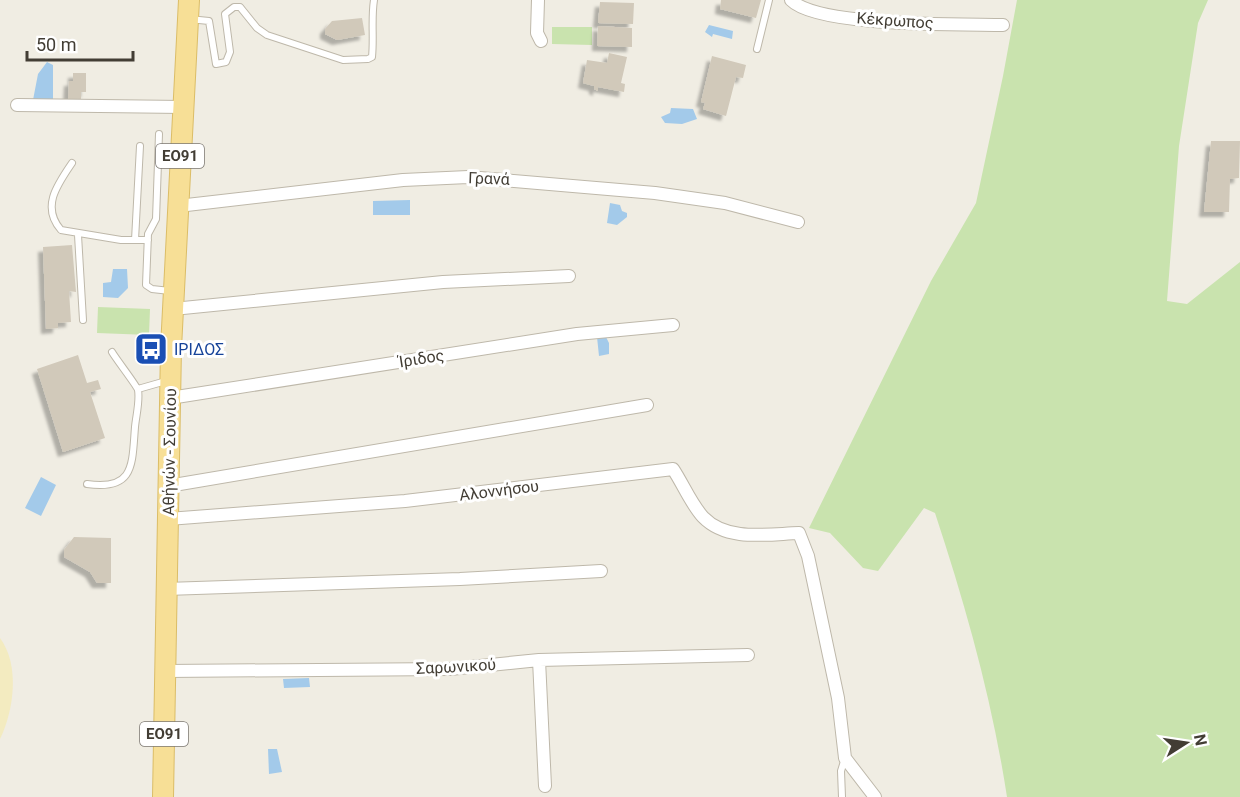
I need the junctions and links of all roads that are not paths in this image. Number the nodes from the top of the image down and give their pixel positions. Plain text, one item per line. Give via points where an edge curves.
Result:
1 (374, 0) edge
2 (538, 0) edge
3 (769, 0) edge
4 (794, 1) edge
5 (188, 9) edge
6 (1003, 25) dead end
7 (541, 41) dead end
8 (757, 49) dead end
9 (18, 105) dead end
10 (183, 107) junction
11 (159, 134) dead end
12 (140, 146) dead end
13 (72, 163) dead end
14 (178, 206) junction
15 (798, 222) dead end
16 (78, 235) junction
17 (135, 240) junction
18 (148, 240) junction
19 (569, 276) dead end
20 (173, 300) junction
21 (83, 320) dead end
22 (673, 325) dead end
23 (112, 352) dead end
24 (138, 389) junction
25 (170, 389) junction
26 (647, 405) dead end
27 (87, 484) dead end
28 (168, 486) junction
29 (168, 519) junction
30 (601, 571) dead end
31 (166, 589) junction
32 (748, 655) dead end
33 (539, 660) junction
34 (165, 671) junction
35 (845, 758) junction
36 (545, 786) dead end
37 (163, 797) edge
38 (842, 797) edge
39 (875, 797) edge

1 - 5 lane via 373,49 368,59 343,60 267,35 240,7 234,7 225,14 230,52 226,62 216,64 209,21
2 - 7 street via 537,33
3 - 8 lane
4 - 6 street, Κέκρωπος via 814,13 891,22
5 - 10 main road, Αθήνών - Σουνίου / ΕΟ91
9 - 10 street
10 - 14 main road, Αθήνών - Σουνίου / ΕΟ91
11 - 18 lane via 156,219
12 - 17 lane
13 - 16 lane via 57,186 51,212 61,230
14 - 15 street, Γρανά via 403,180 468,177 725,203
14 - 20 main road, Αθήνών - Σουνίου / ΕΟ91
16 - 17 lane
16 - 21 lane
17 - 18 lane
18 - 20 lane via 146,285
19 - 20 street
20 - 25 main road, Αθήνών - Σουνίου / ΕΟ91
22 - 25 street, Ίριδος via 577,334
23 - 24 lane
24 - 25 lane
24 - 27 lane via 131,471 112,485
25 - 28 main road, Αθήνών - Σουνίου / ΕΟ91
26 - 28 street
28 - 29 main road, Αθήνών - Σουνίου / ΕΟ91
29 - 31 main road, Αθήνών - Σουνίου / ΕΟ91
29 - 35 street, Αλοννήσου via 405,501 673,469 703,517 719,528 732,534 799,534 808,556 838,698
30 - 31 street
31 - 34 main road, Αθήνών - Σουνίου / ΕΟ91
32 - 33 street, Σαρωνικού
33 - 34 street, Σαρωνικού via 450,669
33 - 36 street
34 - 37 main road, Αθήνών - Σουνίου / ΕΟ91
35 - 38 lane
35 - 39 street

